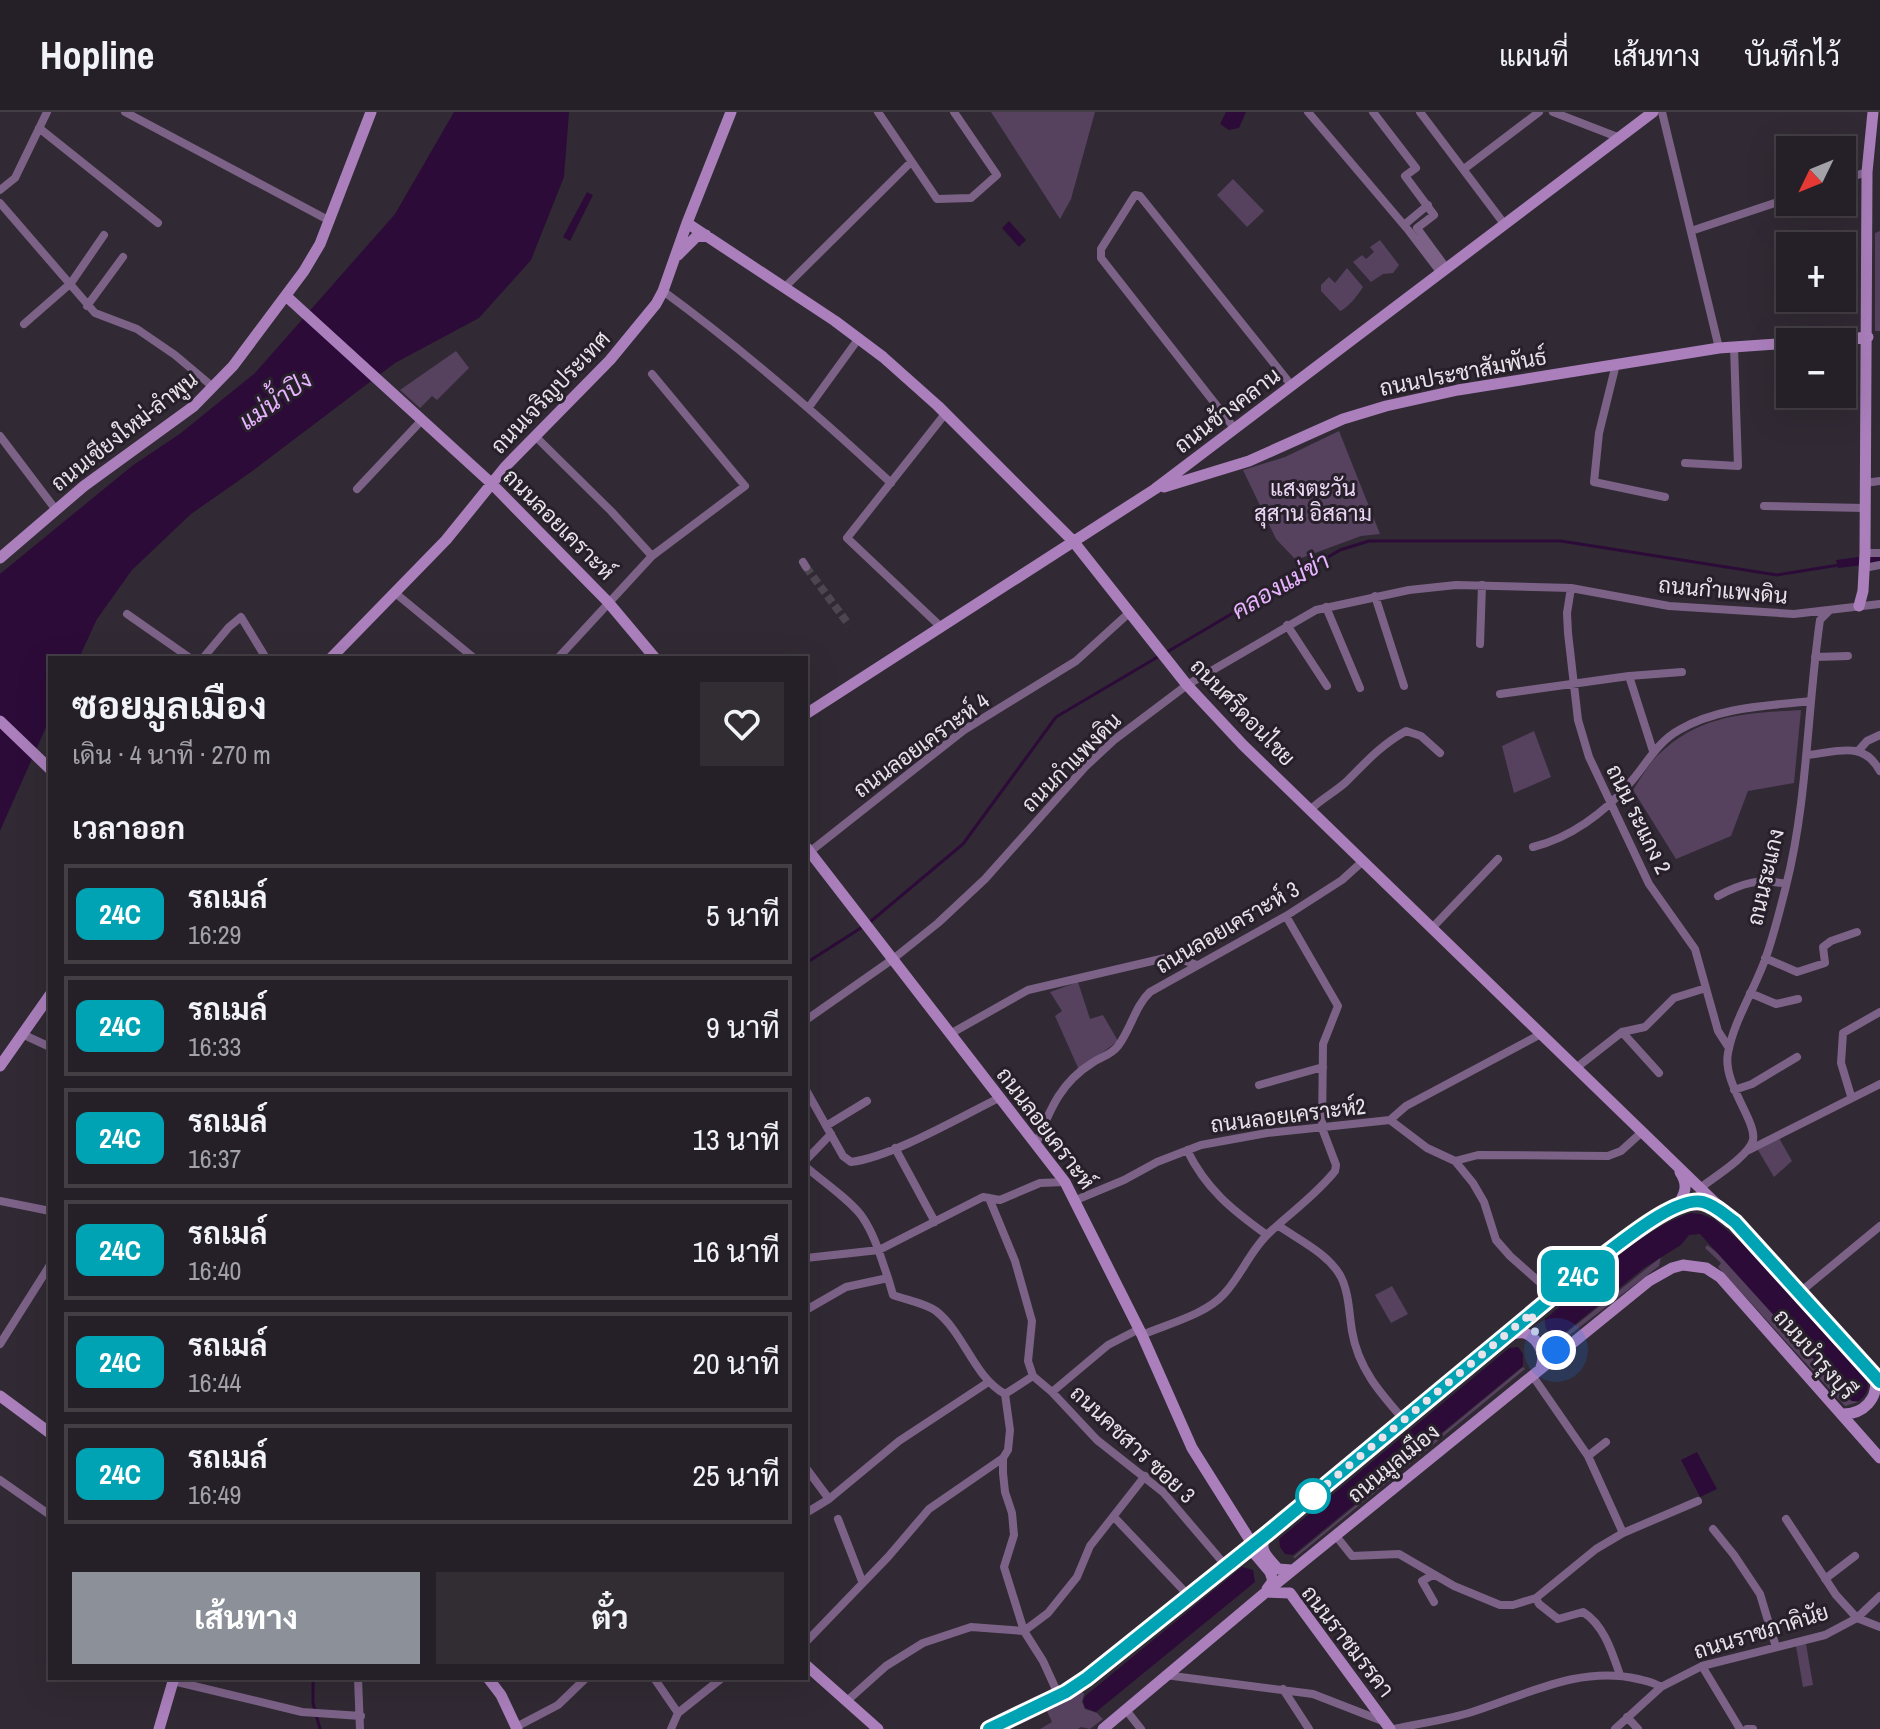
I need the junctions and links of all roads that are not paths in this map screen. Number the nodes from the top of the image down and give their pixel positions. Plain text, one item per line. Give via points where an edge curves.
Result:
1 (47, 112) edge
2 (125, 112) edge
3 (371, 112) edge
4 (731, 112) edge
5 (878, 112) edge
6 (954, 112) edge
7 (1308, 112) edge
8 (1373, 112) edge
9 (1420, 112) edge
10 (1539, 112) edge
11 (1553, 112) edge
12 (1653, 112) edge
13 (1662, 112) edge
14 (1873, 112) edge
15 (39, 128) junction
16 (1620, 138) junction
17 (911, 162) junction
18 (1464, 169) junction
19 (1867, 172) junction
20 (1856, 176) edge
21 (0, 190) edge
22 (0, 203) edge
23 (1776, 203) edge
24 (1428, 205) junction
25 (330, 221) junction
26 (158, 223) dead end
27 (687, 223) junction
28 (1404, 225) junction
29 (1505, 225) junction
30 (1691, 231) junction
31 (104, 235) dead end
32 (706, 235) junction
33 (123, 257) dead end
34 (675, 258) junction
35 (1444, 271) junction
36 (71, 283) junction
37 (786, 286) junction
38 (663, 291) junction
39 (290, 299) junction
40 (87, 306) junction
41 (24, 324) dead end
42 (1874, 337) edge
43 (859, 338) junction
44 (1776, 344) edge
45 (1734, 347) junction
46 (1719, 348) junction
47 (1616, 364) junction
48 (652, 374) dead end
49 (1292, 386) junction
50 (213, 387) junction
51 (809, 407) junction
52 (945, 414) junction
53 (421, 421) junction
54 (1235, 429) junction
55 (0, 436) edge
56 (535, 436) junction
57 (1685, 463) dead end
58 (1880, 481) edge
59 (491, 483) junction
60 (891, 483) junction
61 (1865, 483) junction
62 (357, 489) dead end
63 (1155, 489) junction
64 (1665, 497) dead end
65 (1764, 506) dead end
66 (1865, 508) junction
67 (56, 510) junction
68 (1073, 541) junction
69 (1867, 553) junction
70 (1880, 553) edge
71 (652, 556) junction
72 (0, 558) edge
73 (1880, 565) edge
74 (1867, 567) junction
75 (1482, 585) junction
76 (1571, 588) junction
77 (394, 592) junction
78 (1375, 596) junction
79 (608, 602) junction
80 (1880, 604) edge
81 (1859, 606) junction
82 (1326, 607) junction
83 (1829, 610) junction
84 (1130, 612) junction
85 (127, 614) dead end
86 (1287, 625) junction
87 (941, 627) junction
88 (1480, 644) dead end
89 (187, 656) edge
90 (205, 656) edge
91 (265, 656) edge
92 (333, 656) edge
93 (472, 656) edge
94 (560, 656) edge
95 (653, 656) edge
96 (1848, 656) dead end
97 (1815, 657) junction
98 (1682, 672) dead end
99 (1629, 676) junction
100 (1575, 684) junction
101 (1187, 685) junction
102 (1327, 686) dead end
103 (1404, 686) dead end
104 (1360, 688) dead end
105 (1500, 694) dead end
106 (1811, 701) junction
107 (808, 713) edge
108 (0, 721) edge
109 (1880, 735) edge
110 (1859, 750) junction
111 (1653, 751) junction
112 (1440, 753) dead end
113 (1808, 755) junction
114 (48, 766) edge
115 (1880, 771) edge
116 (1610, 804) junction
117 (1310, 810) junction
118 (1533, 847) dead end
119 (808, 850) edge
120 (808, 852) edge
121 (1498, 859) dead end
122 (1363, 861) junction
123 (1786, 884) junction
124 (1718, 896) dead end
125 (1286, 916) junction
126 (1432, 928) junction
127 (1857, 932) dead end
128 (1765, 958) junction
129 (893, 959) junction
130 (1197, 965) junction
131 (1706, 988) junction
132 (1750, 993) junction
133 (48, 998) edge
134 (1798, 999) dead end
135 (1880, 1012) edge
136 (808, 1019) edge
137 (1622, 1032) junction
138 (22, 1034) junction
139 (950, 1034) junction
140 (1541, 1034) junction
141 (48, 1046) edge
142 (1729, 1048) junction
143 (1797, 1057) dead end
144 (0, 1066) edge
145 (1323, 1067) junction
146 (1576, 1068) junction
147 (1659, 1073) dead end
148 (1880, 1084) edge
149 (1259, 1085) dead end
150 (1734, 1090) junction
151 (808, 1094) edge
152 (1851, 1096) junction
153 (999, 1098) junction
154 (867, 1101) dead end
155 (1390, 1120) junction
156 (1322, 1128) junction
157 (828, 1130) junction
158 (1642, 1132) junction
159 (1036, 1144) junction
160 (895, 1148) junction
161 (1187, 1150) junction
162 (1746, 1152) junction
163 (808, 1157) edge
164 (1455, 1161) junction
165 (1675, 1165) junction
166 (1053, 1166) junction
167 (808, 1169) edge
168 (1065, 1182) junction
169 (1040, 1183) junction
170 (1700, 1188) junction
171 (989, 1198) junction
172 (1076, 1200) junction
173 (0, 1201) edge
174 (1676, 1208) junction
175 (48, 1211) edge
176 (935, 1222) junction
177 (1735, 1222) junction
178 (1279, 1226) junction
179 (1880, 1226) edge
180 (1267, 1235) junction
181 (879, 1250) junction
182 (808, 1258) edge
183 (48, 1268) edge
184 (1720, 1277) joint
185 (888, 1278) junction
186 (1799, 1293) junction
187 (1554, 1295) junction
188 (808, 1309) edge
189 (1533, 1312) junction
190 (1140, 1332) junction
191 (1507, 1335) junction
192 (0, 1344) edge
193 (1565, 1348) junction
194 (1537, 1371) junction
195 (1033, 1376) junction
196 (1878, 1379) edge
197 (987, 1383) junction
198 (1052, 1392) junction
199 (1005, 1394) junction
200 (0, 1396) edge
201 (1880, 1399) edge
202 (1841, 1414) junction
203 (1404, 1420) junction
204 (48, 1432) edge
205 (1862, 1437) junction
206 (1606, 1442) dead end
207 (1588, 1456) junction
208 (1003, 1458) junction
209 (1880, 1458) edge
210 (808, 1471) edge
211 (1145, 1476) junction
212 (0, 1480) edge
213 (829, 1499) junction
214 (1698, 1501) dead end
215 (808, 1512) edge
216 (48, 1514) edge
217 (1115, 1518) junction
218 (838, 1519) dead end
219 (1786, 1519) dead end
220 (1713, 1529) dead end
221 (1268, 1533) junction
222 (1623, 1533) junction
223 (1336, 1536) junction
224 (1253, 1545) junction
225 (1243, 1553) junction
226 (1855, 1556) dead end
227 (1226, 1566) junction
228 (1296, 1568) junction
229 (1433, 1575) junction
230 (1825, 1579) junction
231 (862, 1581) junction
232 (1266, 1592) junction
233 (1189, 1596) junction
234 (1880, 1596) edge
235 (1536, 1598) junction
236 (1434, 1602) dead end
237 (1857, 1618) junction
238 (1880, 1627) edge
239 (1024, 1631) junction
240 (808, 1640) edge
241 (1776, 1647) junction
242 (1702, 1666) junction
243 (808, 1667) edge
244 (1165, 1675) junction
245 (1620, 1675) junction
246 (174, 1680) edge
247 (358, 1680) edge
248 (490, 1680) edge
249 (584, 1680) edge
250 (655, 1680) edge
251 (719, 1680) edge
252 (1661, 1687) junction
253 (1283, 1689) junction
254 (1059, 1696) junction
255 (848, 1700) junction
256 (1126, 1710) junction
257 (678, 1713) junction
258 (361, 1716) junction
259 (1627, 1717) junction
260 (1390, 1727) edge
261 (517, 1728) edge
262 (159, 1729) edge
263 (360, 1729) edge
264 (671, 1729) edge
265 (878, 1729) edge
266 (989, 1729) edge
267 (1103, 1729) edge
268 (1141, 1729) edge
269 (1309, 1729) edge
270 (1615, 1729) edge
271 (1638, 1729) edge
272 (1740, 1729) edge

1 - 15 street
2 - 25 street
3 - 25 street, ถนนเชียงใหม่-ลำพูน
4 - 27 street, ถนนเจริญประเทศ
5 - 17 street
6 - 17 street via 997,175 971,198 937,199
7 - 28 street
8 - 24 street via 1416,168 1405,176
9 - 18 street
10 - 18 street
11 - 16 street
12 - 16 street, ถนนช้างคลาน
13 - 30 street
14 - 19 street
15 - 21 street via 15,178
15 - 26 street
16 - 29 street, ถนนช้างคลาน
17 - 37 street
18 - 29 street
19 - 20 street
19 - 42 street
22 - 36 street
23 - 30 street
24 - 28 street
24 - 35 street via 1434,215 1417,228
25 - 39 street, ถนนเชียงใหม่-ลำพูน
27 - 32 street, ถนนศรีดอนไชย
27 - 34 street, ถนนเจริญประเทศ
28 - 35 street
29 - 35 street, ถนนช้างคลาน
30 - 46 street
31 - 36 street
32 - 34 street via 696,237
32 - 37 street, ถนนศรีดอนไชย
33 - 40 street
34 - 38 street, ถนนเจริญประเทศ
35 - 49 street, ถนนช้างคลาน
36 - 40 street
36 - 41 street
37 - 43 street, ถนนศรีดอนไชย
38 - 51 street
38 - 56 street, ถนนเจริญประเทศ via 626,342
39 - 50 street, ถนนเชียงใหม่-ลำพูน
39 - 53 street, ถนนลอยเคราะห์
40 - 50 street via 137,329
42 - 61 street
43 - 51 street
43 - 52 street, ถนนศรีดอนไชย
44 - 45 street, ถนนประชาสัมพันธ์
45 - 46 street, ถนนประชาสัมพันธ์
45 - 57 street via 1738,466
46 - 47 street, ถนนประชาสัมพันธ์
47 - 63 street, ถนนประชาสัมพันธ์ via 1386,406 1249,461
47 - 64 street via 1599,433 1594,482
48 - 71 street via 745,486
49 - 54 street, ถนนช้างคลาน
49 - 54 street via 1135,195 1101,249 1101,258
50 - 67 street, ถนนเชียงใหม่-ลำพูน
51 - 60 street
52 - 60 street
52 - 68 street, ถนนศรีดอนไชย
53 - 59 street, ถนนลอยเคราะห์
53 - 62 street
54 - 63 street, ถนนช้างคลาน
55 - 67 street
56 - 59 street, ถนนเจริญประเทศ
56 - 71 street
58 - 61 street
59 - 77 street, ถนนเจริญประเทศ via 446,540
59 - 79 street, ถนนลอยเคราะห์
60 - 87 street via 847,538
61 - 66 street
63 - 68 street, ถนนช้างคลาน
65 - 66 street
66 - 69 street
67 - 72 street, ถนนเชียงใหม่-ลำพูน
68 - 84 street, ถนนศรีดอนไชย
68 - 87 street, ถนนช้างคลาน
69 - 70 street
69 - 74 street
71 - 79 street
73 - 74 street
74 - 81 street
75 - 76 street, ถนนกำแพงดิน
75 - 78 street, ถนนกำแพงดิน
75 - 88 street
76 - 83 street, ถนนกำแพงดิน via 1669,606 1794,614
76 - 100 street, ถนน ระแกง 2 via 1567,613
77 - 92 street, ถนนเจริญประเทศ
77 - 93 street
78 - 82 street, ถนนกำแพงดิน
78 - 103 street
79 - 94 street
79 - 95 street, ถนนลอยเคราะห์
80 - 81 street
81 - 83 street
82 - 86 street, ถนนกำแพงดิน
82 - 104 street
83 - 97 street, ถนนระแกง via 1820,620
84 - 101 street, ถนนศรีดอนไชย
84 - 119 street, ถนนลอยเคราะห์ 4 via 1076,661 964,730
85 - 89 street
86 - 101 street, ถนนกำแพงดิน
86 - 102 street
87 - 107 street, ถนนช้างคลาน
90 - 91 street via 241,617
96 - 97 street
97 - 106 street, ถนนระแกง
98 - 99 street
99 - 100 street
99 - 111 street
100 - 105 street
100 - 116 street, ถนน ระแกง 2 via 1578,720
101 - 117 street, ถนนศรีดอนไชย
101 - 129 street, ถนนกำแพงดิน via 1085,767 985,879
106 - 111 street via 1713,715 1680,729
106 - 113 street, ถนนระแกง
108 - 114 street
109 - 110 street
110 - 113 street
110 - 115 street via 1873,757
111 - 116 street
112 - 117 street via 1406,731 1385,743
113 - 123 street, ถนนระแกง
116 - 118 street via 1571,832
116 - 131 street, ถนน ระแกง 2 via 1649,884 1695,949
117 - 122 street, ถนนศรีดอนไชย
120 - 129 street, ถนนลอยเคราะห์
121 - 126 street
122 - 125 street, ถนนลอยเคราะห์ 3
122 - 126 street, ถนนศรีดอนไชย
123 - 124 street via 1743,883
123 - 128 street, ถนนระแกง
125 - 130 street, ถนนลอยเคราะห์ 3
125 - 145 street via 1338,1006 1323,1044
126 - 140 street, ถนนศรีดอนไชย
127 - 128 street via 1823,947 1825,963 1797,972
128 - 132 street, ถนนระแกง
129 - 136 street, ถนนกำแพงดิน
129 - 139 street, ถนนลอยเคราะห์
130 - 139 street via 1165,958 1028,990
130 - 159 street, ถนนลอยเคราะห์ 3 via 1143,998 1108,1057 1093,1062 1060,1091
131 - 137 street via 1674,998 1645,1027
131 - 142 street, ถนน ระแกง 2 via 1718,1031
132 - 134 street via 1776,1004
132 - 142 street, ถนนระแกง
133 - 138 street
135 - 152 street via 1843,1033 1841,1063
137 - 146 street
137 - 147 street
138 - 141 street
138 - 144 street
139 - 153 street, ถนนลอยเคราะห์
140 - 146 street, ถนนศรีดอนไชย
140 - 155 street, ถนนลอยเคราะห์2 via 1406,1106
142 - 150 street, ถนนระแกง via 1727,1066
143 - 150 street
145 - 149 street
145 - 156 street
146 - 158 street, ถนนศรีดอนไชย
148 - 152 street
150 - 162 street, ถนนระแกง via 1753,1134
151 - 157 street
152 - 162 street
153 - 159 street, ถนนลอยเคราะห์
153 - 160 street
154 - 157 street
155 - 156 street, ถนนลอยเคราะห์2
155 - 164 street
156 - 161 street, ถนนลอยเคราะห์2
156 - 178 street via 1335,1171
157 - 160 street via 851,1162
157 - 163 street
158 - 164 street via 1608,1156 1478,1155
158 - 165 street, ถนนศรีดอนไชย
159 - 166 street, ถนนลอยเคราะห์
160 - 176 street
161 - 172 street, ถนนลอยเคราะห์2
161 - 180 street via 1208,1186
162 - 170 street
164 - 187 street via 1484,1202 1496,1240
165 - 170 street, ถนนศรีดอนไชย
165 - 174 street via 1686,1185
166 - 168 street, ถนนลอยเคราะห์
166 - 169 street
167 - 181 street via 854,1206
168 - 169 street
168 - 172 street, ถนนลอยเคราะห์
169 - 171 street via 1000,1200
170 - 177 street, ถนนศรีดอนไชย
171 - 176 street
171 - 195 street via 1032,1321 1028,1361
172 - 190 street, ถนนลอยเคราะห์
173 - 175 street
174 - 177 street via 1701,1201
174 - 187 street via 1627,1238
176 - 181 street
177 - 186 street
178 - 180 street
178 - 203 street via 1330,1262 1340,1276 1362,1365
179 - 186 street
180 - 190 street via 1218,1299
181 - 182 street
181 - 185 street
183 - 192 street
184 - 193 street, ถนนมูลเมือง via 1699,1266 1672,1268
184 - 202 street, ถนนบำรุงบุรี
185 - 188 street via 846,1287
185 - 197 street via 893,1295 935,1311 966,1347
186 - 196 street
187 - 189 street
189 - 191 street
189 - 193 street via 1532,1325 1540,1339 1556,1350
190 - 198 street via 1108,1345
190 - 224 street, ถนนลอยเคราะห์ via 1192,1448
191 - 194 street via 1530,1335 1542,1350 1544,1361
191 - 203 street
193 - 194 street, ถนนมูลเมือง
194 - 207 street
194 - 223 street, ถนนมูลเมือง
195 - 198 street, ถนนคชสาร ซอย 3
195 - 199 street
196 - 202 street via 1870,1403
197 - 199 street
197 - 213 street via 899,1441
198 - 211 street, ถนนคชสาร ซอย 3 via 1097,1440
199 - 208 street via 1010,1430
200 - 204 street
201 - 205 street via 1860,1419
202 - 205 street, ถนนบำรุงบุรี
203 - 221 street
205 - 209 street, ถนนบำรุงบุรี
206 - 207 street
207 - 222 street
208 - 231 street via 929,1509
208 - 239 street via 1014,1535 1004,1567
210 - 213 street
211 - 217 street
211 - 227 street, ถนนคชสาร ซอย 3
212 - 216 street
213 - 215 street
214 - 222 street
217 - 233 street
217 - 239 street via 1090,1546 1067,1591
218 - 231 street
219 - 230 street
220 - 241 street via 1760,1594
221 - 224 street
221 - 228 street via 1263,1551 1278,1569
222 - 235 street
223 - 228 street, ถนนมูลเมือง
223 - 229 street via 1352,1556 1399,1554
224 - 225 street
225 - 227 street
225 - 232 street via 1254,1553 1270,1572 1273,1581
226 - 230 street
227 - 233 street
228 - 232 street, ถนนมูลเมือง
229 - 235 street via 1500,1605
229 - 236 street via 1422,1581
230 - 237 street
231 - 240 street
232 - 244 street, ถนนมูลเมือง
232 - 260 street, ถนนราชมรรคา via 1290,1593
233 - 254 street
234 - 237 street, ถนนราชภาคินัย
235 - 245 street via 1558,1619 1583,1612 1590,1616 1609,1641
237 - 238 street
237 - 241 street, ถนนราชภาคินัย via 1825,1635
239 - 254 street
239 - 255 street via 971,1627 923,1643 886,1666
241 - 242 street, ถนนราชภาคินัย
242 - 252 street, ถนนราชภาคินัย
242 - 272 street
243 - 255 street
244 - 253 street
244 - 256 street, ถนนมูลเมือง
245 - 252 street
245 - 260 street via 1574,1679 1471,1712
246 - 258 street via 302,1712
246 - 262 street
247 - 258 street
248 - 261 street
249 - 261 street via 558,1705
250 - 257 street
251 - 257 street
252 - 259 street, ถนนราชภาคินัย
253 - 260 street via 1330,1699
253 - 269 street
254 - 266 street
255 - 265 street
256 - 267 street, ถนนมูลเมือง
256 - 268 street
257 - 264 street
258 - 263 street
259 - 270 street, ถนนราชภาคินัย
259 - 271 street

